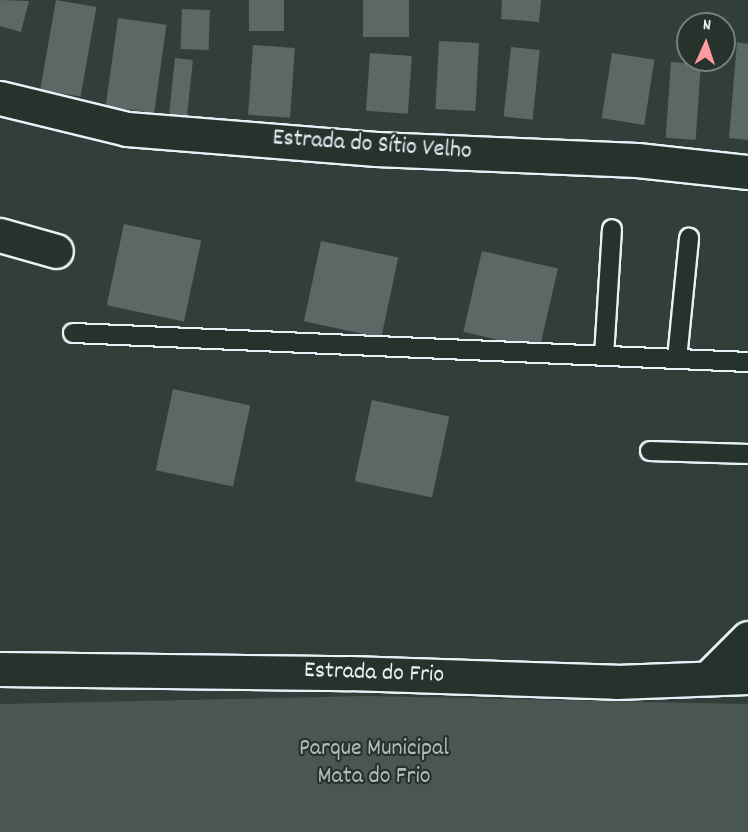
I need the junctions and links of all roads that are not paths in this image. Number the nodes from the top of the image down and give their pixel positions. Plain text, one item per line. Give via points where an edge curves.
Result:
1 (0, 98) edge
2 (748, 172) edge
3 (612, 230) dead end
4 (0, 234) edge
5 (689, 238) dead end
6 (56, 252) dead end
7 (73, 333) dead end
8 (604, 356) junction
9 (676, 359) junction
10 (748, 362) edge
11 (650, 452) dead end
12 (748, 454) edge
13 (748, 638) edge
14 (0, 669) edge
15 (709, 677) junction
16 (748, 677) edge

1 - 2 street, Estrada do Sítio Velho via 127,129 376,149 637,160
3 - 8 lane
4 - 6 street
5 - 9 lane
7 - 8 lane
8 - 9 lane
9 - 10 lane
11 - 12 lane
13 - 15 street
14 - 15 street, Estrada do Frio via 349,673 616,682
15 - 16 street, Estrada do Frio

